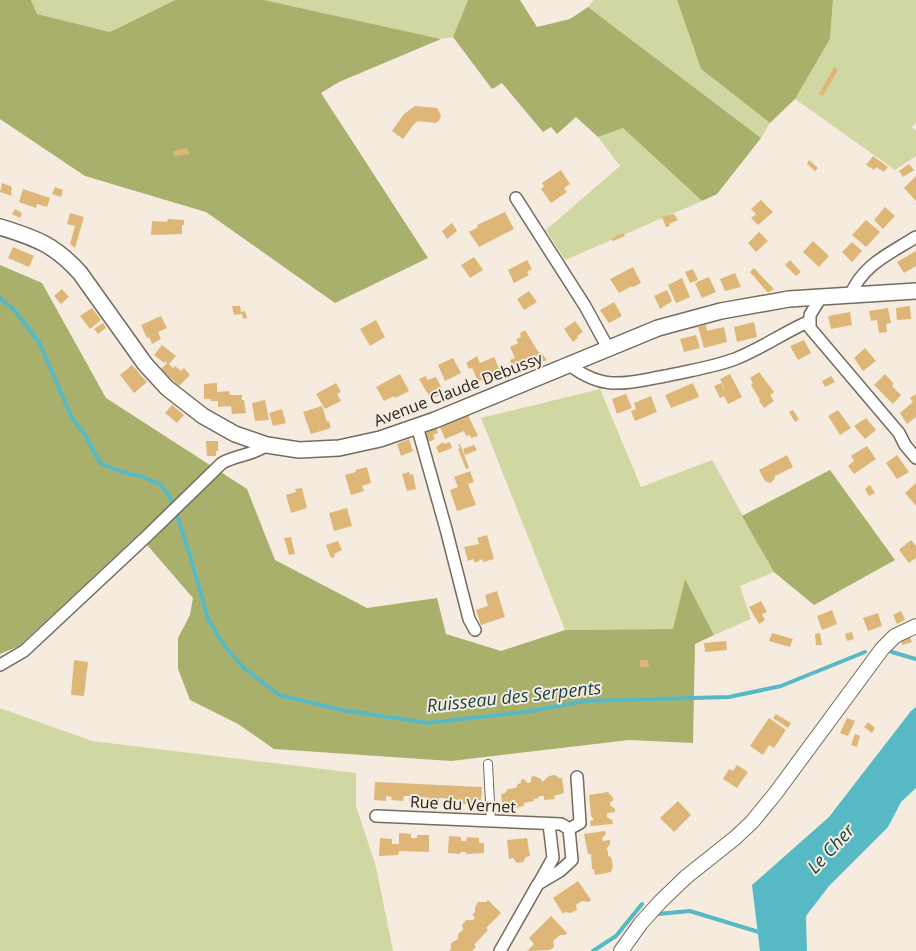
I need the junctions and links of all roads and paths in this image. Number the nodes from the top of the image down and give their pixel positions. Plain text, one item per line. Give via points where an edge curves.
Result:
1 (516, 198) dead end
2 (0, 228) edge
3 (916, 237) edge
4 (916, 291) edge
5 (850, 296) junction
6 (821, 297) junction
7 (810, 322) junction
8 (608, 348) junction
9 (568, 364) junction
10 (417, 426) junction
11 (267, 445) junction
12 (916, 458) edge
13 (916, 626) edge
14 (475, 630) dead end
15 (0, 665) edge
16 (488, 764) dead end
17 (577, 776) dead end
18 (376, 816) dead end
19 (491, 822) junction
20 (549, 824) junction
21 (569, 829) junction
22 (538, 884) junction
23 (500, 951) edge
24 (622, 951) edge

1 - 8 street
2 - 11 main road, Avenue Claude Debussy via 32,237 52,247 71,263 145,364 167,388 203,416 235,434
3 - 5 street via 862,273
4 - 5 main road, Avenue Claude Debussy
5 - 6 main road, Avenue Claude Debussy
6 - 7 street via 810,315
6 - 8 main road, Avenue Claude Debussy via 721,311 658,328
7 - 9 street via 736,359 634,382 612,383 582,375
7 - 12 street via 810,328 899,433
8 - 9 main road, Avenue Claude Debussy
9 - 10 main road, Avenue Claude Debussy
10 - 11 main road, Avenue Claude Debussy via 339,448 299,450
10 - 14 street via 469,620
11 - 15 street via 222,463 24,651
13 - 24 street via 895,636 882,649 752,822 660,902
16 - 19 street
17 - 21 street via 580,823
18 - 19 street, Rue du Vernet
19 - 20 street, Rue du Vernet
20 - 21 street, Rue du Vernet via 561,824
20 - 22 street via 553,858
21 - 22 street via 572,860
22 - 23 street

